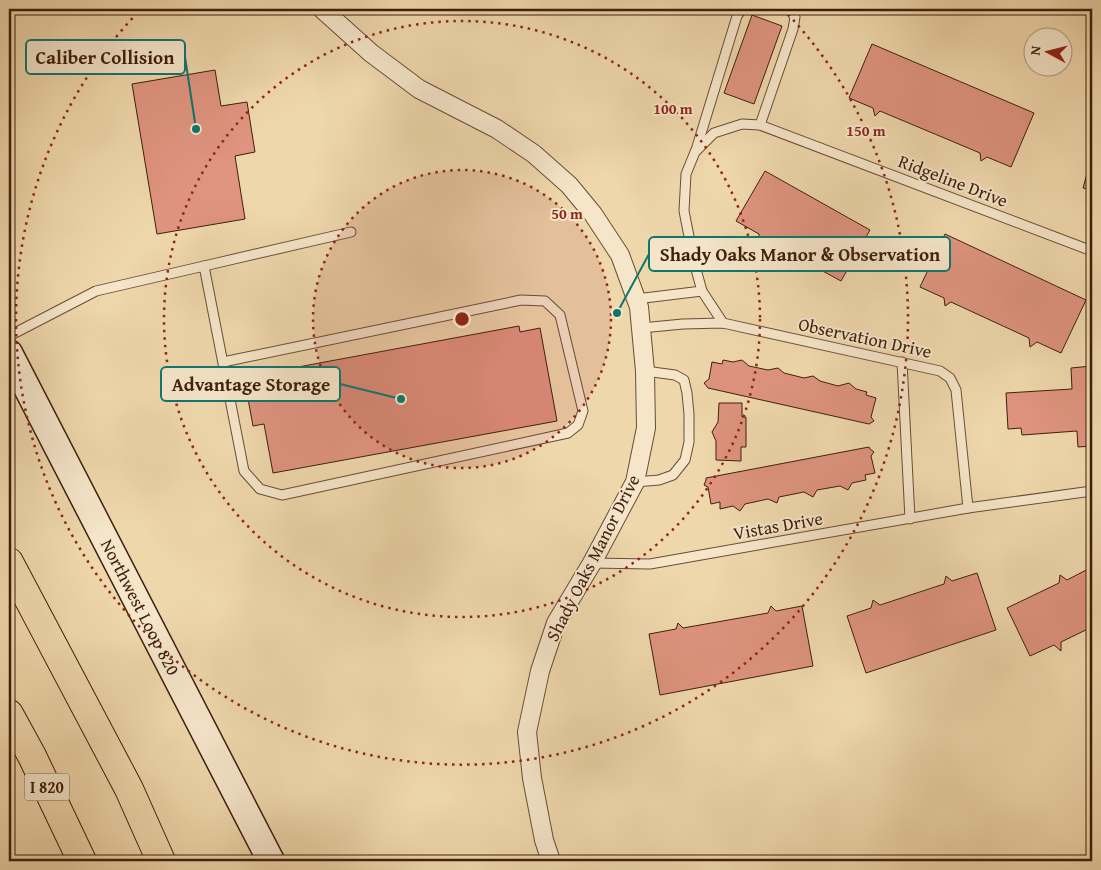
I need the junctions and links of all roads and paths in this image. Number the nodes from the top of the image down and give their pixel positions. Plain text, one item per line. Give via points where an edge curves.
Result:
1 (322, 9) edge
2 (742, 9) edge
3 (789, 9) edge
4 (760, 125) junction
5 (695, 152) junction
6 (351, 232) dead end
7 (1092, 251) edge
8 (204, 266) junction
9 (702, 291) junction
10 (636, 299) junction
11 (723, 323) junction
12 (641, 328) junction
13 (9, 336) edge
14 (9, 353) edge
15 (223, 362) junction
16 (902, 362) junction
17 (645, 371) junction
18 (635, 482) junction
19 (1092, 491) edge
20 (968, 508) junction
21 (910, 519) junction
22 (9, 562) edge
23 (592, 563) junction
24 (9, 714) edge
25 (129, 788) junction
26 (82, 861) edge
27 (161, 861) edge
28 (178, 861) edge
29 (271, 861) edge
30 (551, 861) edge

1 - 10 street, Shady Oaks Manor Drive via 371,53 419,88 497,129 534,154 569,185 620,255
2 - 5 lane via 737,16
3 - 4 lane via 796,17
4 - 5 lane, Ridgeline Drive via 742,124 714,133
4 - 7 lane, Ridgeline Drive
5 - 9 lane, Ridgeline Drive via 686,174 684,211
6 - 8 lane
8 - 13 lane via 96,291
8 - 15 lane
9 - 10 lane
9 - 11 lane, Ridgeline Drive
10 - 12 street, Shady Oaks Manor Drive
11 - 12 lane, Observation Drive
11 - 16 lane, Observation Drive
12 - 17 street, Shady Oaks Manor Drive
14 - 29 main road, Northwest Loop 820
15 - 15 lane via 244,472 260,490 282,495 568,433 578,425 584,411 560,315 546,301 521,300
16 - 20 lane, Observation Drive via 940,371 950,378 956,390
16 - 21 lane
17 - 18 street, Shady Oaks Manor Drive via 646,428
17 - 18 lane via 675,375 684,380 688,393 689,442 685,460 673,475 660,480
18 - 23 street, Shady Oaks Manor Drive
19 - 20 lane
20 - 21 lane, Vistas Drive
21 - 23 lane, Vistas Drive via 650,564
22 - 25 highway
23 - 30 street, Shady Oaks Manor Drive via 556,623 540,671 528,732 532,778
24 - 26 highway, I 820
25 - 27 highway
25 - 28 highway via 144,800

